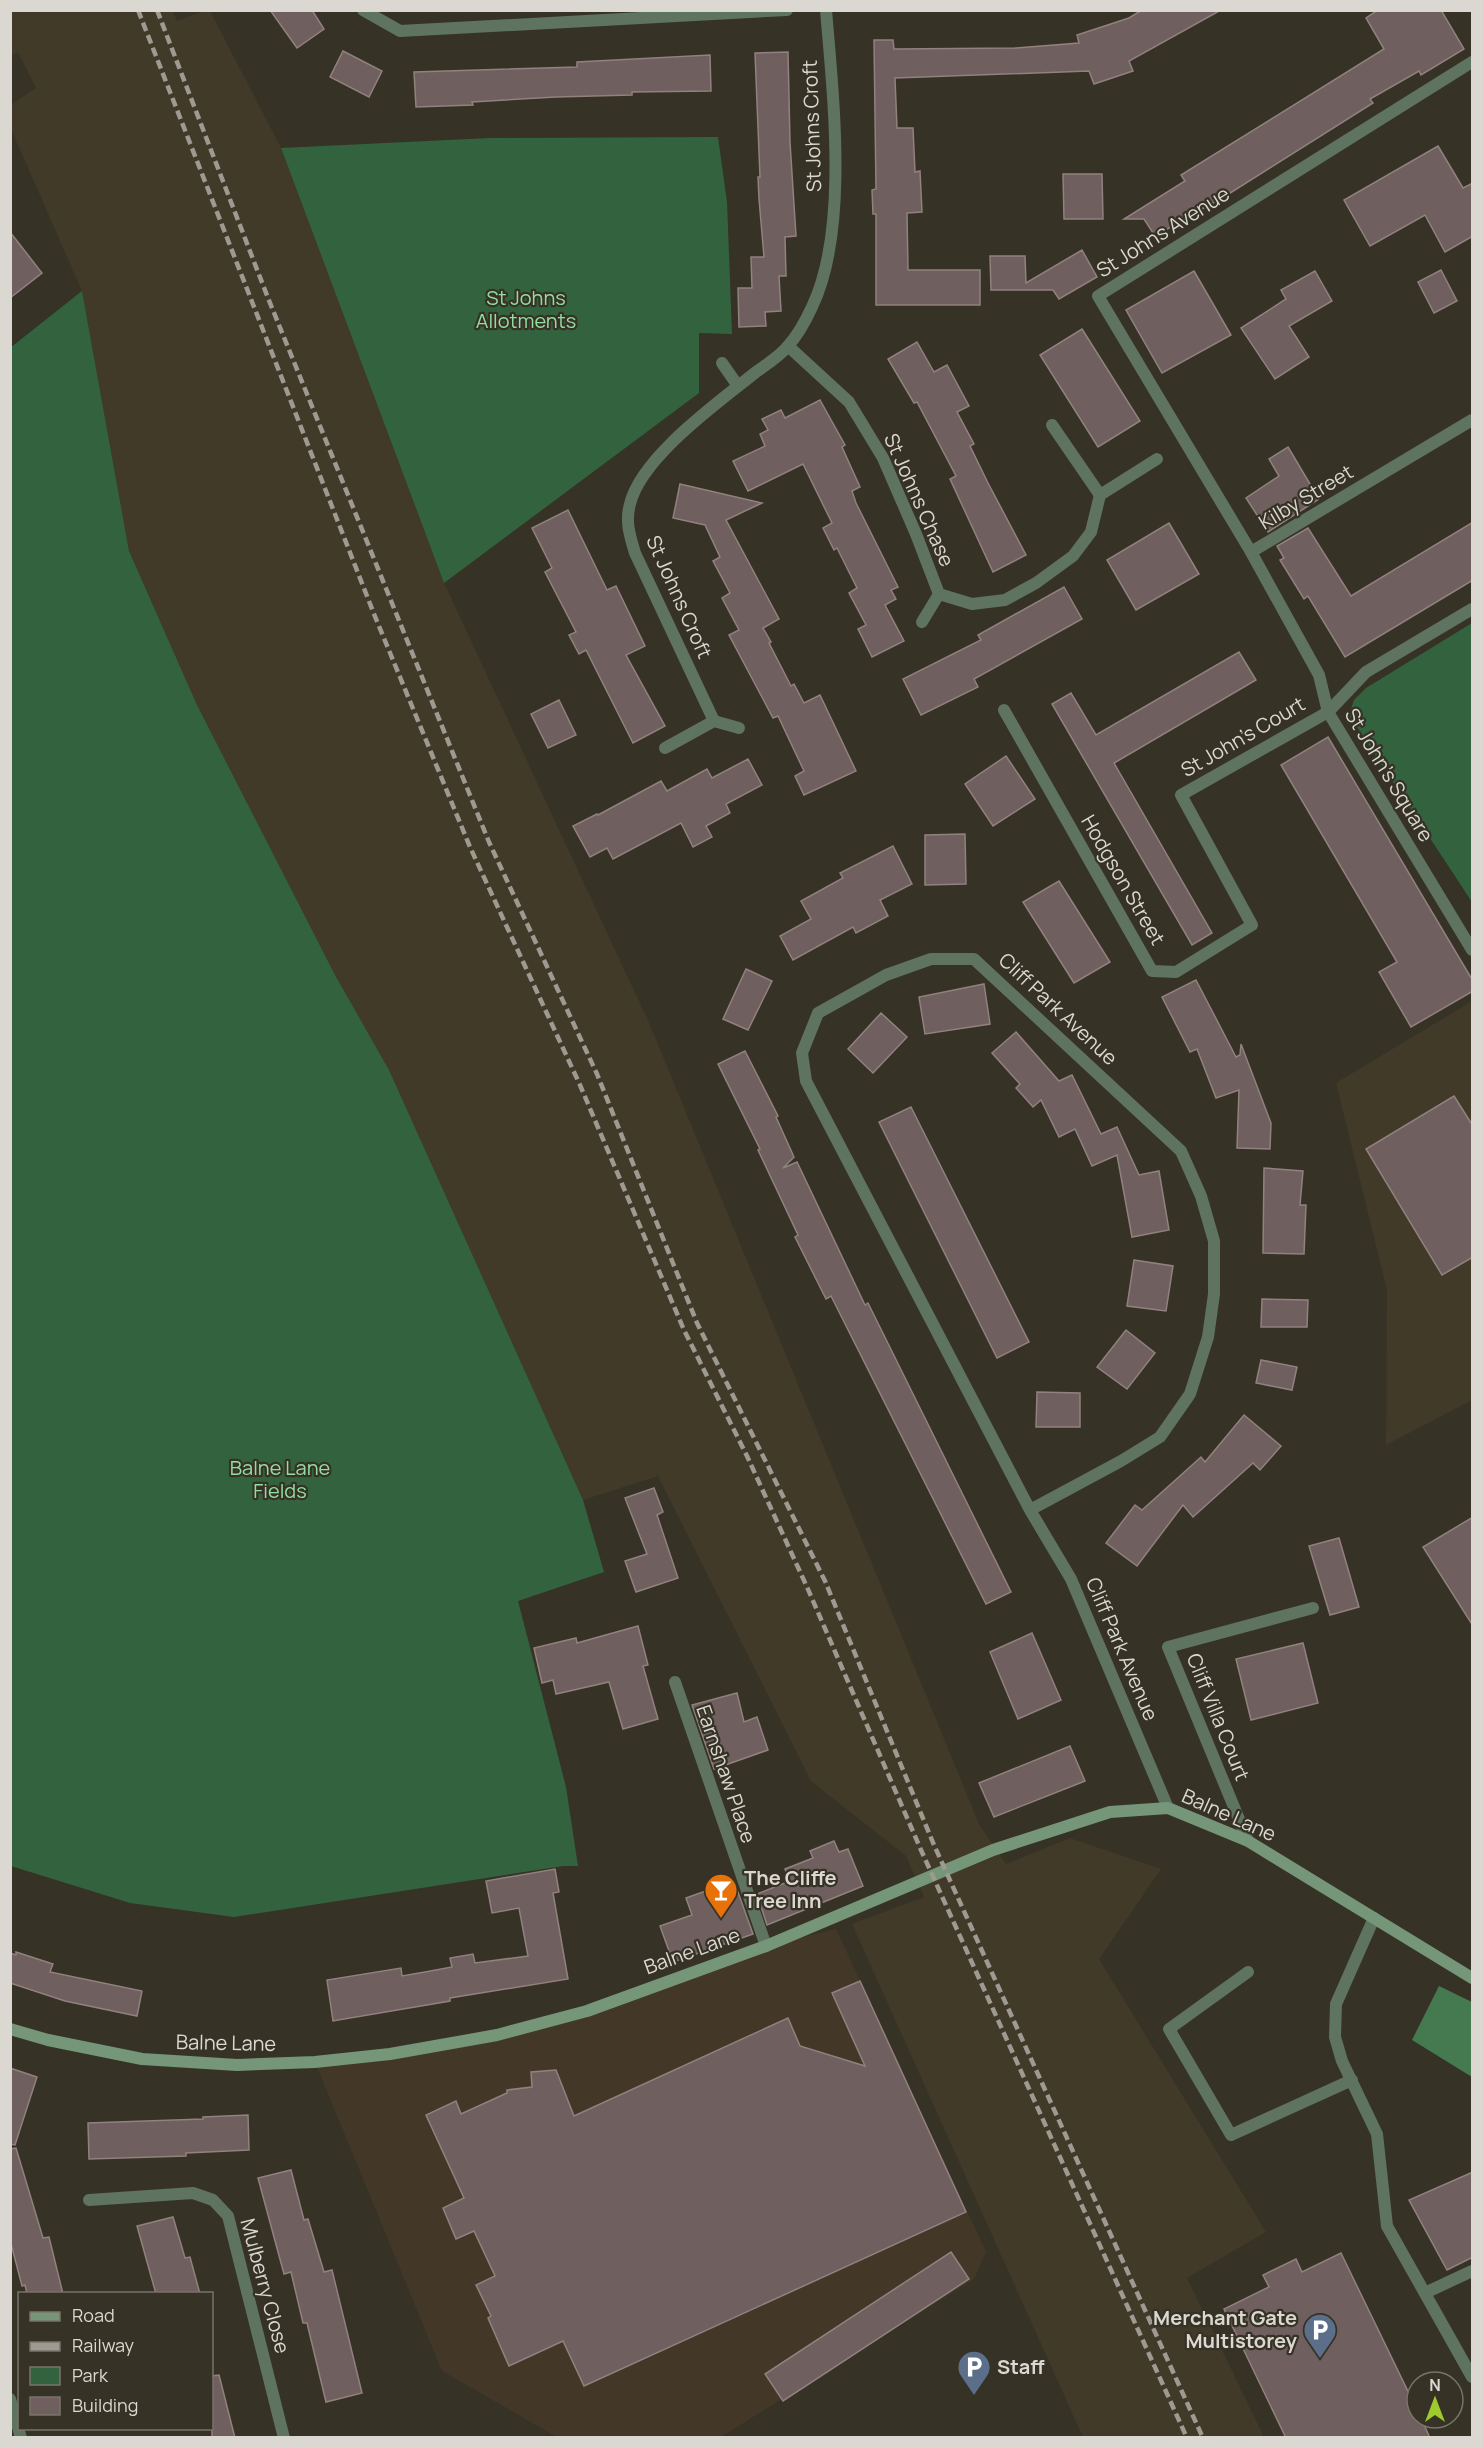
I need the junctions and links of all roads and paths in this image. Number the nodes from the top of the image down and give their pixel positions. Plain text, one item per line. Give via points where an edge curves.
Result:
1 (363, 10) edge
2 (787, 10) edge
3 (826, 10) edge
4 (670, 13) edge
5 (1473, 62) edge
6 (788, 346) junction
7 (722, 363) dead end
8 (738, 386) junction
9 (1473, 420) edge
10 (1052, 425) dead end
11 (1157, 459) dead end
12 (1100, 495) junction
13 (1251, 552) junction
14 (939, 594) junction
15 (1473, 609) edge
16 (922, 622) dead end
17 (1004, 710) dead end
18 (1328, 712) junction
19 (714, 721) junction
20 (739, 728) dead end
21 (665, 748) dead end
22 (1252, 925) joint
23 (1473, 950) edge
24 (1030, 1510) junction
25 (1313, 1608) dead end
26 (675, 1682) dead end
27 (1168, 1809) junction
28 (1248, 1840) junction
29 (1374, 1918) junction
30 (766, 1946) junction
31 (1248, 1972) dead end
32 (1473, 1978) edge
33 (10, 2029) edge
34 (1352, 2080) junction
35 (89, 2200) dead end
36 (1473, 2271) edge
37 (1425, 2293) junction
38 (1473, 2377) edge
39 (10, 2399) edge
40 (18, 2427) edge
41 (284, 2438) edge

1 - 4 street via 400,31
2 - 4 street
3 - 6 street, St Johns Croft via 836,173 828,260 812,307
5 - 13 street, St Johns Avenue via 1098,296
6 - 8 street, St Johns Croft
6 - 14 street, St Johns Chase via 849,402 883,458
7 - 8 street
8 - 19 street, St Johns Croft via 649,467 630,504 627,526 635,553
9 - 13 street, Kilby Street
10 - 12 street
11 - 12 street
12 - 14 street, St Johns Chase via 1091,532 1073,556 1036,584 1005,600 972,604
13 - 18 street, Kilby Street via 1319,675
14 - 16 street, St Johns Chase
15 - 18 street, St John's Square via 1366,672
17 - 22 street, Hodgson Street via 1152,971 1176,972
18 - 22 street, St John's Court via 1181,795
18 - 23 street, St John's Square
19 - 20 street
19 - 21 street
24 - 24 street, Cliff Park Avenue via 806,1081 802,1053 818,1013 886,975 931,959 974,959 1160,1131 1181,1152 1201,1196 1214,1241 1214,1294 1208,1337 1190,1394 1160,1437
24 - 27 street, Cliff Park Avenue via 1071,1579
25 - 28 street, Cliff Villa Court via 1168,1647
26 - 30 street, Earnshaw Place
27 - 28 street, Balne Lane
27 - 30 street, Balne Lane via 1110,1812 1004,1847
28 - 29 street, Balne Lane
29 - 32 street, Balne Lane
29 - 34 street via 1335,2004 1335,2037
30 - 33 street, Balne Lane via 587,2011 497,2035 390,2054 237,2065 142,2059
31 - 34 street via 1169,2029 1231,2135
34 - 37 street via 1377,2134 1388,2226
35 - 41 street, Mulberry Close via 193,2193 213,2200 228,2216
36 - 37 street
37 - 38 street
39 - 40 street

